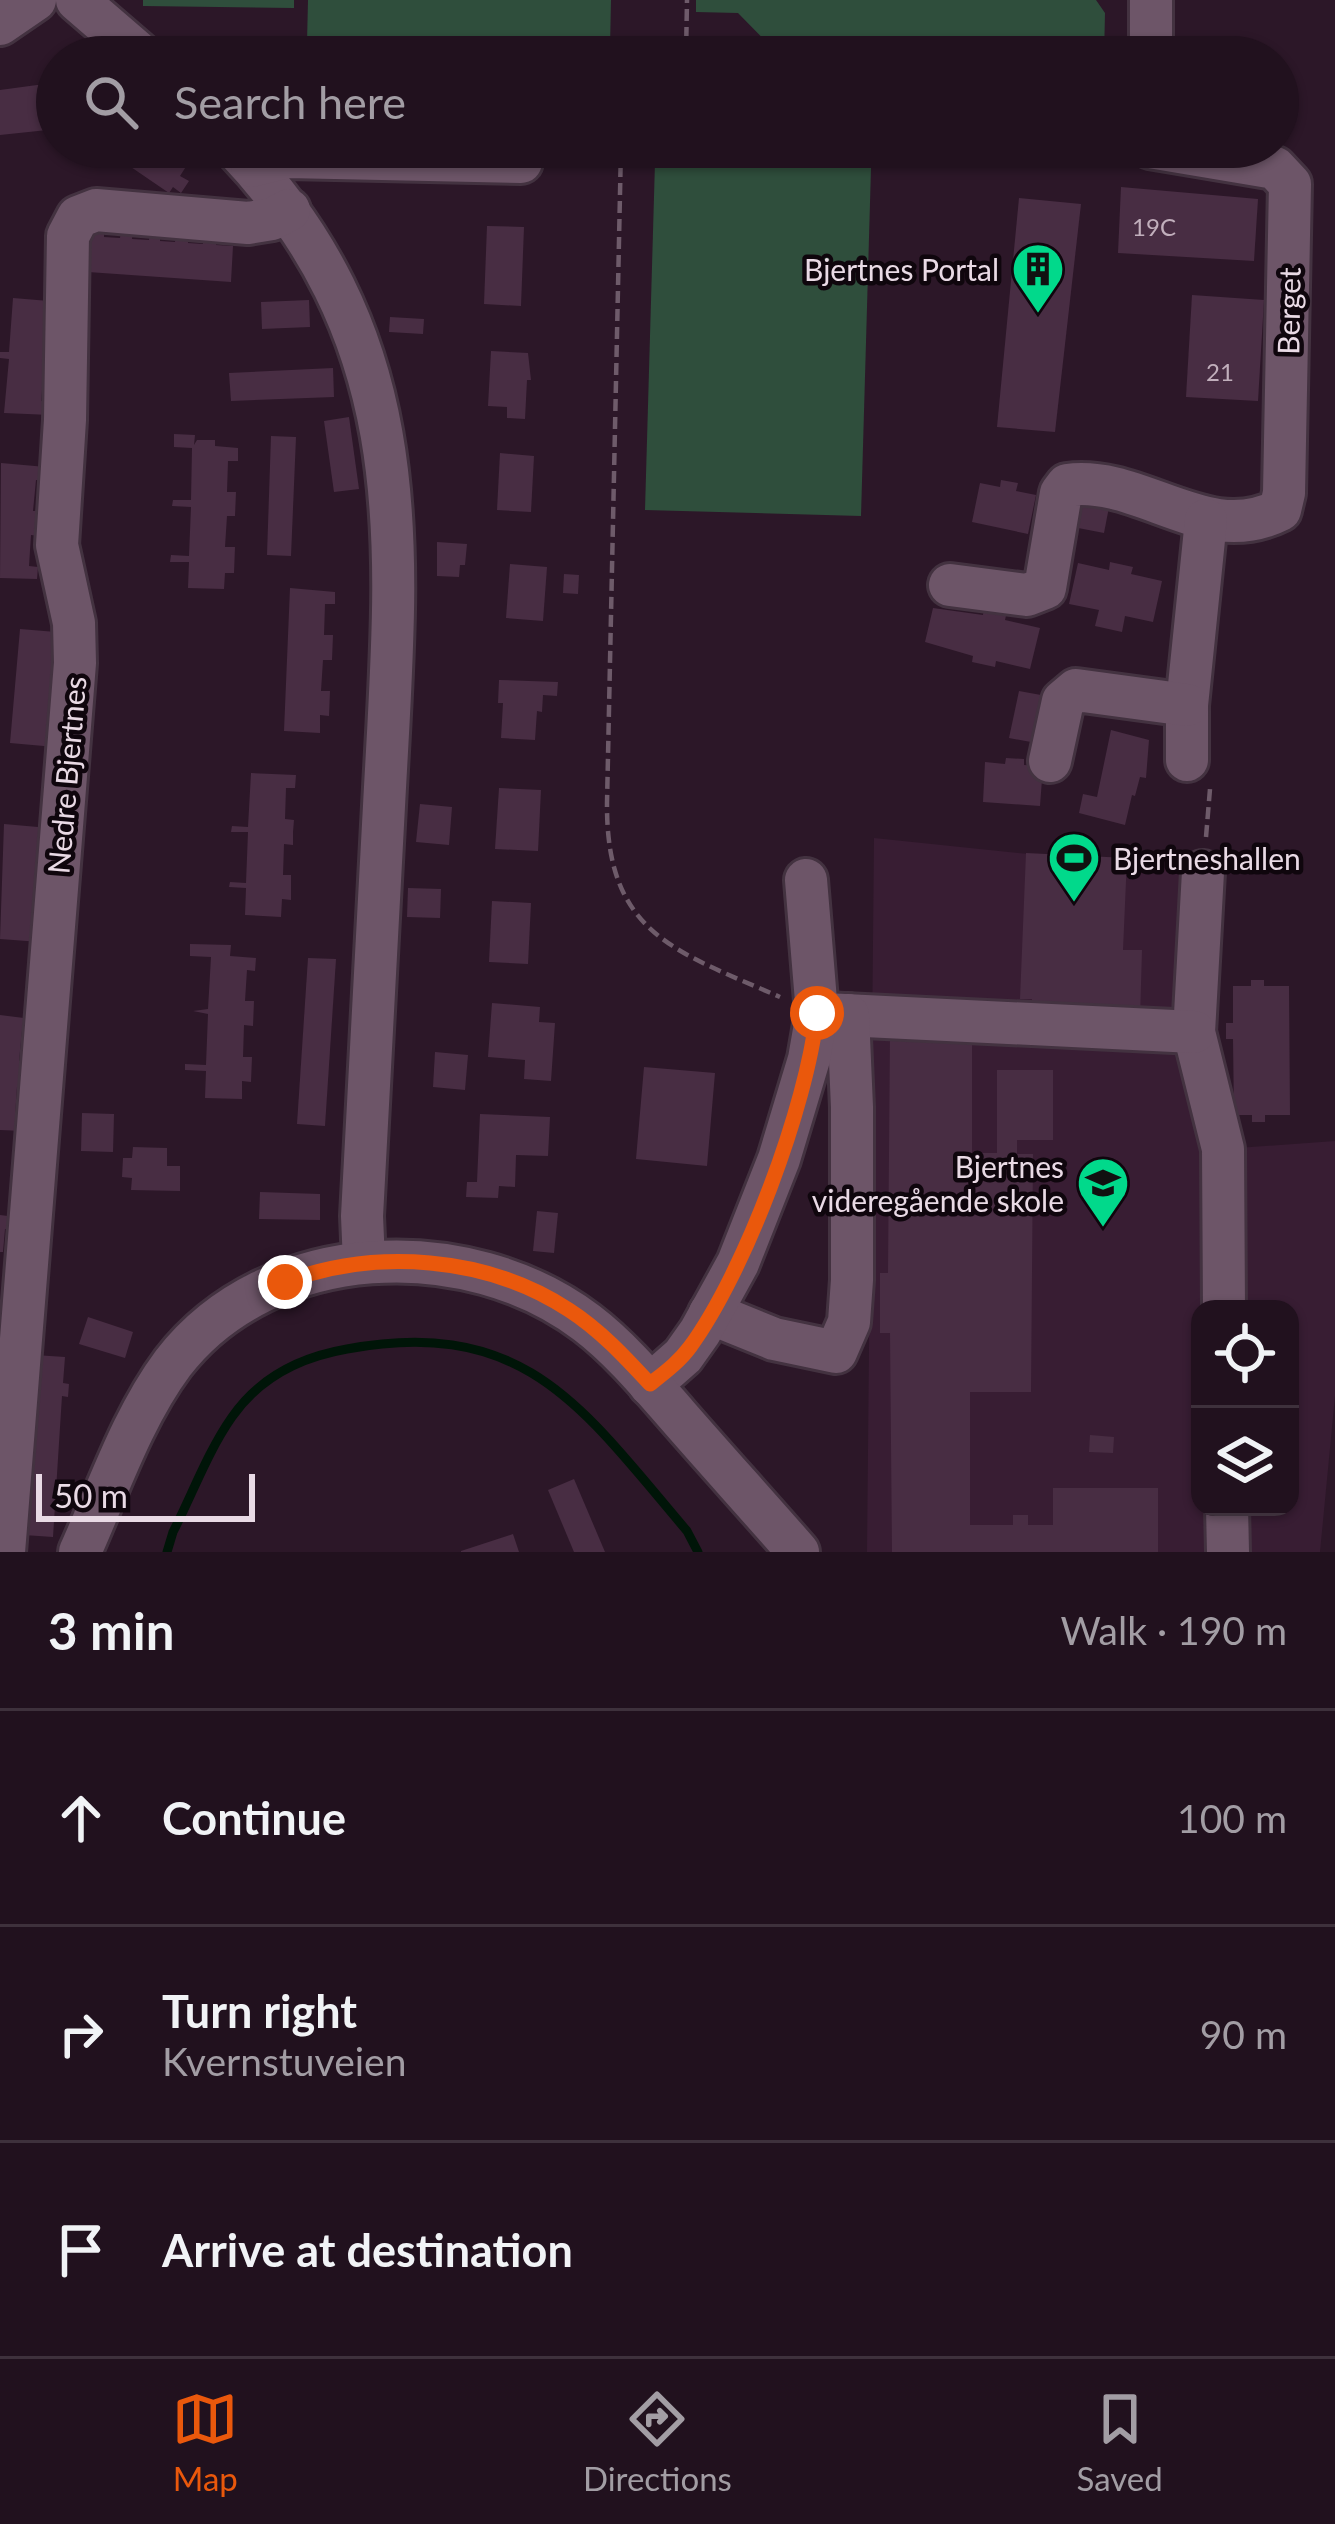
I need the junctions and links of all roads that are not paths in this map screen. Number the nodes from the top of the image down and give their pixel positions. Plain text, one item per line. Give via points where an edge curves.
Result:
1 (34, 0) edge
2 (77, 0) edge
3 (1151, 0) edge
4 (0, 24) edge
5 (119, 36) edge
6 (1150, 36) edge
7 (253, 168) edge
8 (1276, 168) edge
9 (289, 210) junction
10 (1206, 520) junction
11 (950, 585) dead end
12 (1187, 705) junction
13 (1187, 760) dead end
14 (1051, 761) dead end
15 (1203, 872) dead end
16 (806, 880) dead end
17 (832, 1014) junction
18 (1194, 1032) junction
19 (364, 1262) junction
20 (1224, 1300) edge
21 (710, 1313) junction
22 (650, 1384) junction
23 (1227, 1516) edge
24 (4, 1552) edge
25 (80, 1552) edge
26 (799, 1552) edge
27 (1228, 1552) edge

1 - 4 street
2 - 5 street
3 - 6 street
7 - 9 street
8 - 10 street, Berget via 1289,184 1284,493 1280,509 1267,516
9 - 19 street via 354,334 382,432 394,526
9 - 24 street, Nedre Bjertnes via 248,223 96,210 78,218 68,236 57,545 76,663
10 - 11 street, Berget via 1100,486 1067,485 1045,588 1027,595
10 - 12 street
12 - 13 street
12 - 14 street via 1076,690 1063,701
15 - 18 street
16 - 17 street
17 - 18 street
17 - 21 street via 738,1263
17 - 21 street via 850,1322 836,1352 774,1340
18 - 20 street via 1223,1149
19 - 22 street via 447,1266 544,1295 610,1341
19 - 25 street via 263,1291 190,1344 148,1405
21 - 22 street via 682,1357
22 - 26 street
23 - 27 street

